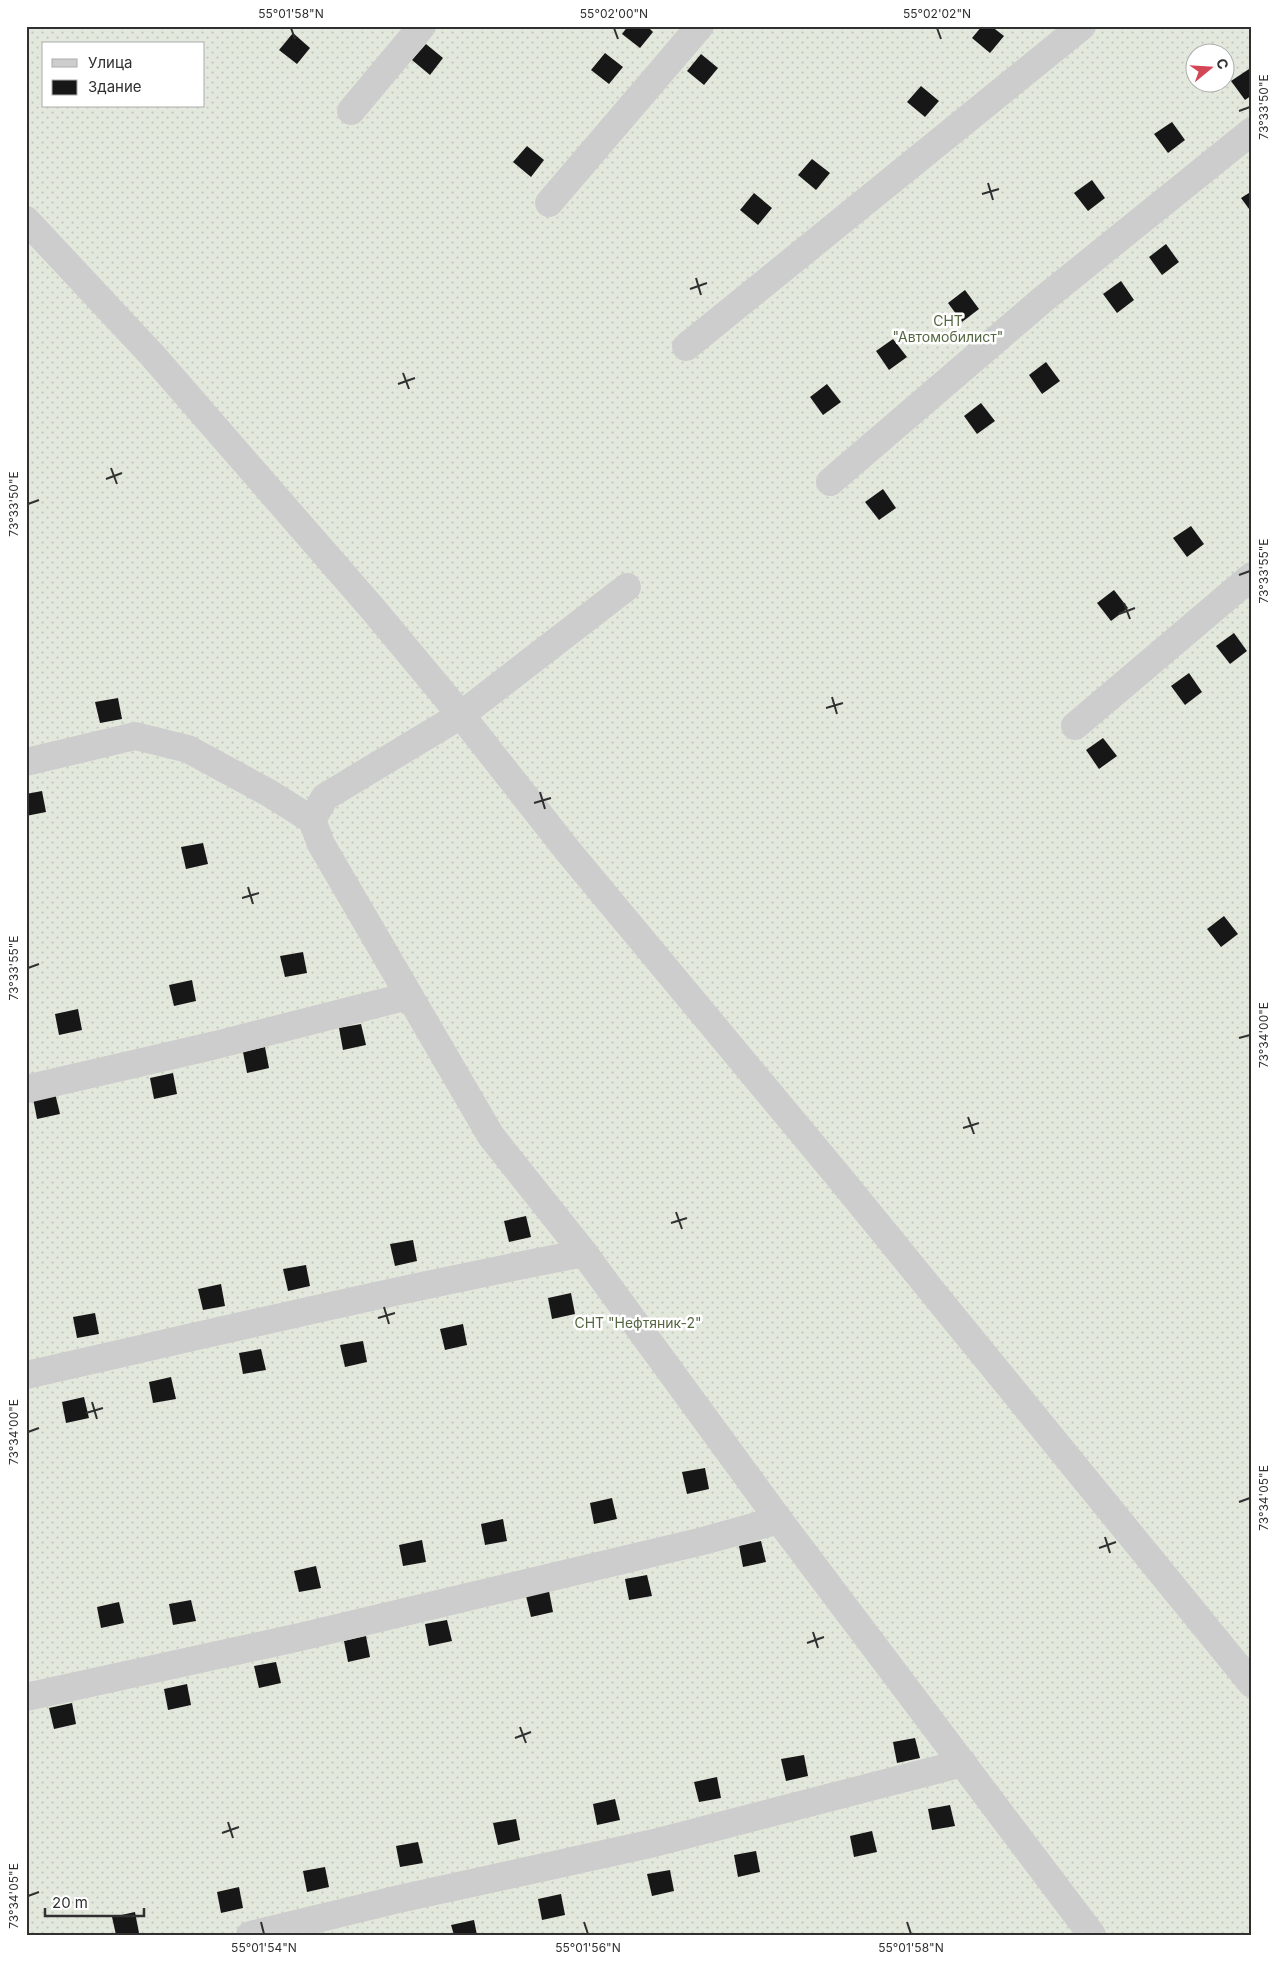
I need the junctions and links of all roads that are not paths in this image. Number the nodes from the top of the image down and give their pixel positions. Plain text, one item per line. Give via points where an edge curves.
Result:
1 (422, 26) edge
2 (700, 26) edge
3 (1082, 26) edge
4 (351, 111) dead end
5 (1252, 131) edge
6 (549, 203) dead end
7 (26, 220) edge
8 (686, 347) dead end
9 (830, 482) dead end
10 (1252, 576) edge
11 (627, 587) dead end
12 (461, 714) junction
13 (1075, 726) dead end
14 (26, 762) edge
15 (312, 820) junction
16 (408, 996) junction
17 (26, 1089) edge
18 (584, 1252) junction
19 (26, 1375) edge
20 (779, 1520) junction
21 (1252, 1684) edge
22 (26, 1697) edge
23 (963, 1763) junction
24 (250, 1935) edge
25 (1092, 1935) edge

1 - 4 lane
2 - 6 lane
3 - 8 lane
5 - 9 lane via 1041,301
7 - 12 lane via 154,356
10 - 13 lane
11 - 12 lane
12 - 15 lane via 325,797
12 - 21 lane via 568,851 840,1177
14 - 15 lane via 135,736 188,749
15 - 16 lane via 321,844
16 - 17 lane
16 - 18 lane via 490,1136
18 - 19 lane
18 - 20 lane
20 - 22 lane via 310,1634
20 - 23 lane
23 - 24 lane via 654,1843
23 - 25 lane

